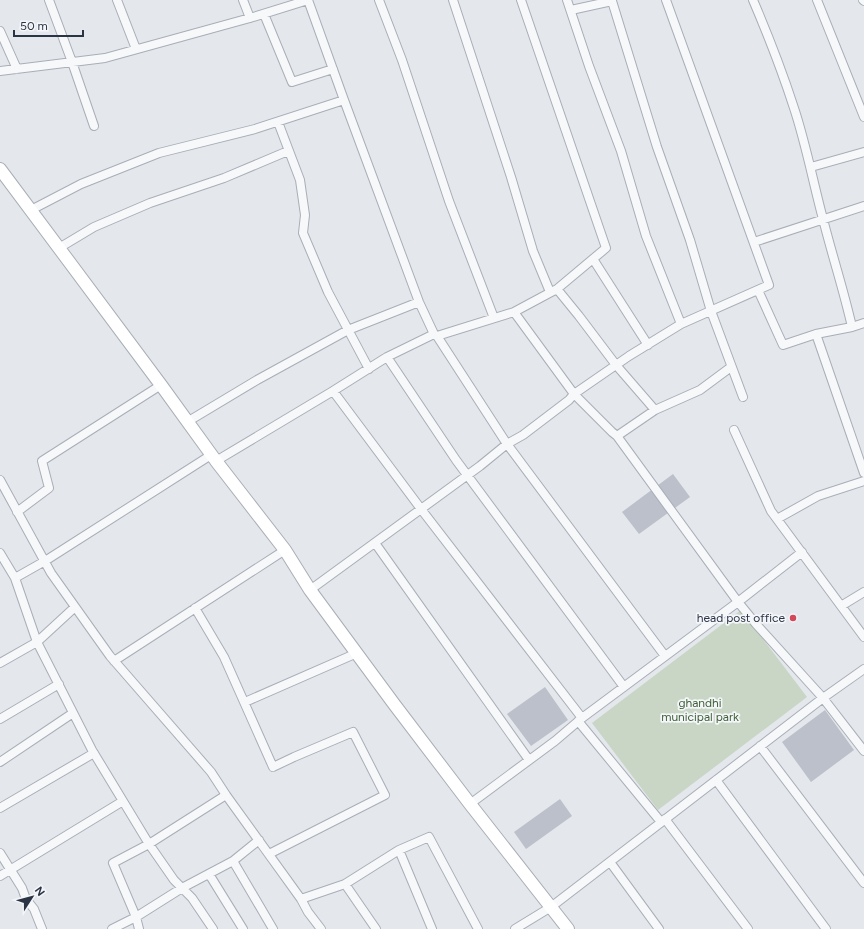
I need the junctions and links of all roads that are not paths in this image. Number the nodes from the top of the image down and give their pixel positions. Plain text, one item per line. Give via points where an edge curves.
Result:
1 (49, 0) edge
2 (118, 0) edge
3 (243, 0) edge
4 (308, 0) edge
5 (379, 0) edge
6 (453, 0) edge
7 (521, 0) edge
8 (567, 0) edge
9 (666, 0) edge
10 (753, 0) edge
11 (817, 0) edge
12 (571, 10) junction
13 (264, 14) junction
14 (250, 18) junction
15 (0, 31) edge
16 (136, 49) junction
17 (72, 62) junction
18 (332, 68) junction
19 (17, 69) junction
20 (0, 71) edge
21 (344, 100) junction
22 (864, 117) edge
23 (278, 122) junction
24 (94, 126) dead end
25 (288, 151) junction
26 (864, 152) edge
27 (811, 167) junction
28 (0, 169) edge
29 (864, 206) edge
30 (31, 210) junction
31 (823, 220) junction
32 (754, 242) junction
33 (59, 248) junction
34 (593, 259) junction
35 (554, 290) junction
36 (758, 290) junction
37 (419, 302) junction
38 (711, 311) junction
39 (514, 312) junction
40 (494, 318) junction
41 (864, 323) edge
42 (681, 324) junction
43 (852, 327) junction
44 (348, 330) junction
45 (816, 334) junction
46 (436, 335) junction
47 (648, 344) junction
48 (387, 357) junction
49 (616, 365) junction
50 (732, 367) junction
51 (369, 369) junction
52 (161, 385) junction
53 (333, 391) junction
54 (574, 394) junction
55 (743, 397) dead end
56 (655, 410) junction
57 (187, 422) junction
58 (734, 430) dead end
59 (617, 436) junction
60 (507, 444) junction
61 (213, 458) junction
62 (864, 473) edge
63 (467, 475) junction
64 (0, 480) edge
65 (864, 481) edge
66 (421, 509) junction
67 (17, 512) junction
68 (777, 519) junction
69 (375, 542) junction
70 (285, 550) junction
71 (802, 552) junction
72 (0, 553) edge
73 (45, 561) junction
74 (15, 578) junction
75 (310, 590) junction
76 (864, 592) edge
77 (738, 602) junction
78 (841, 606) junction
79 (75, 607) junction
80 (195, 608) junction
81 (864, 637) edge
82 (37, 642) junction
83 (357, 653) junction
84 (665, 656) junction
85 (114, 661) junction
86 (0, 663) edge
87 (864, 669) edge
88 (59, 684) junction
89 (624, 687) junction
90 (823, 698) junction
91 (245, 702) junction
92 (73, 713) junction
93 (0, 719) edge
94 (580, 719) junction
95 (760, 746) junction
96 (864, 751) edge
97 (94, 753) junction
98 (529, 760) junction
99 (0, 762) edge
100 (716, 780) junction
101 (226, 795) junction
102 (123, 801) junction
103 (470, 804) junction
104 (0, 808) edge
105 (663, 821) junction
106 (259, 840) junction
107 (149, 844) junction
108 (399, 850) junction
109 (0, 853) edge
110 (269, 854) junction
111 (233, 861) junction
112 (610, 862) junction
113 (11, 869) junction
114 (209, 874) junction
115 (0, 876) edge
116 (864, 883) edge
117 (345, 884) junction
118 (182, 888) junction
119 (301, 899) junction
120 (551, 907) junction
121 (136, 917) junction
122 (40, 928) edge
123 (112, 929) edge
124 (139, 929) edge
125 (213, 929) edge
126 (242, 929) edge
127 (273, 929) edge
128 (321, 929) edge
129 (376, 929) edge
130 (432, 929) edge
131 (478, 929) edge
132 (515, 929) edge
133 (568, 929) edge
134 (659, 929) edge
135 (748, 929) edge
136 (826, 929) edge

1 - 17 street
2 - 16 street
3 - 14 street
4 - 13 street
4 - 18 street
5 - 40 street via 449,201
6 - 35 street via 512,177 533,251
7 - 34 street via 606,248
8 - 12 street
9 - 32 street
10 - 27 street via 794,108
11 - 22 street
12 - 38 street via 612,0 657,148 690,240
12 - 42 street via 621,152 646,236
13 - 14 street
13 - 18 street via 292,82
14 - 16 street
15 - 19 street
16 - 17 street via 105,58
17 - 19 street
17 - 24 street
18 - 21 street
19 - 20 street
21 - 23 street
21 - 37 street
23 - 25 street
23 - 30 street via 159,153 80,184
25 - 33 street via 224,178 150,203 94,228
25 - 44 street via 300,180 305,215 303,232 328,292
26 - 27 street
27 - 31 street
28 - 30 street
29 - 31 street
30 - 33 street
31 - 32 street
31 - 43 street
32 - 36 street via 769,285
33 - 52 street
34 - 35 street
34 - 47 street
35 - 39 street
35 - 49 street via 579,316
36 - 38 street
36 - 45 street via 783,345
37 - 44 street
37 - 46 street
38 - 42 street
38 - 50 street
39 - 40 street
39 - 54 street
40 - 46 street
41 - 43 street
42 - 47 street
43 - 45 street
44 - 51 street
44 - 57 street
45 - 62 street
46 - 48 street
46 - 60 street
47 - 49 street
48 - 51 street
48 - 63 street
49 - 54 street
49 - 56 street
50 - 55 street
50 - 56 street via 700,390
51 - 53 street
52 - 57 street
52 - 67 street via 42,461 49,488
53 - 61 street
53 - 66 street
54 - 59 street
54 - 60 street via 523,435
56 - 59 street
57 - 61 street
58 - 68 street
59 - 77 street
60 - 63 street
60 - 84 street
61 - 70 street
61 - 73 street
63 - 66 street
63 - 89 street
64 - 67 street
65 - 68 street via 818,496
66 - 69 street
66 - 94 street
67 - 73 street
68 - 71 street
69 - 75 street
69 - 98 street
70 - 75 street
70 - 80 street
71 - 77 street
71 - 78 street
72 - 74 street
73 - 74 street
73 - 79 street
74 - 82 street
75 - 83 street
76 - 78 street
77 - 84 street
77 - 90 street
78 - 81 street
79 - 82 street
79 - 85 street
80 - 85 street
80 - 91 street via 224,656
82 - 86 street
82 - 88 street
83 - 91 street
83 - 103 street
84 - 89 street
85 - 101 street via 211,772
87 - 90 street
88 - 92 street
88 - 93 street
89 - 94 street
90 - 95 street
90 - 96 street
91 - 110 street via 273,768 353,732 385,795
92 - 97 street
92 - 99 street
94 - 98 street
94 - 105 street
95 - 100 street
95 - 116 street
97 - 102 street
97 - 104 street
98 - 103 street
100 - 105 street
100 - 136 street
101 - 106 street
101 - 107 street
102 - 107 street
102 - 113 street
103 - 120 street
105 - 112 street
105 - 135 street
106 - 110 street
106 - 111 street
107 - 118 street
107 - 121 street via 113,863
108 - 117 street
108 - 130 street
108 - 131 street via 429,837
109 - 113 street
110 - 119 street
111 - 114 street
111 - 127 street
112 - 120 street
112 - 134 street
113 - 115 street
113 - 122 street via 34,909
114 - 118 street
114 - 126 street
117 - 119 street
117 - 129 street
118 - 121 street
118 - 125 street
119 - 128 street
120 - 132 street
120 - 133 street
121 - 123 street
121 - 124 street

